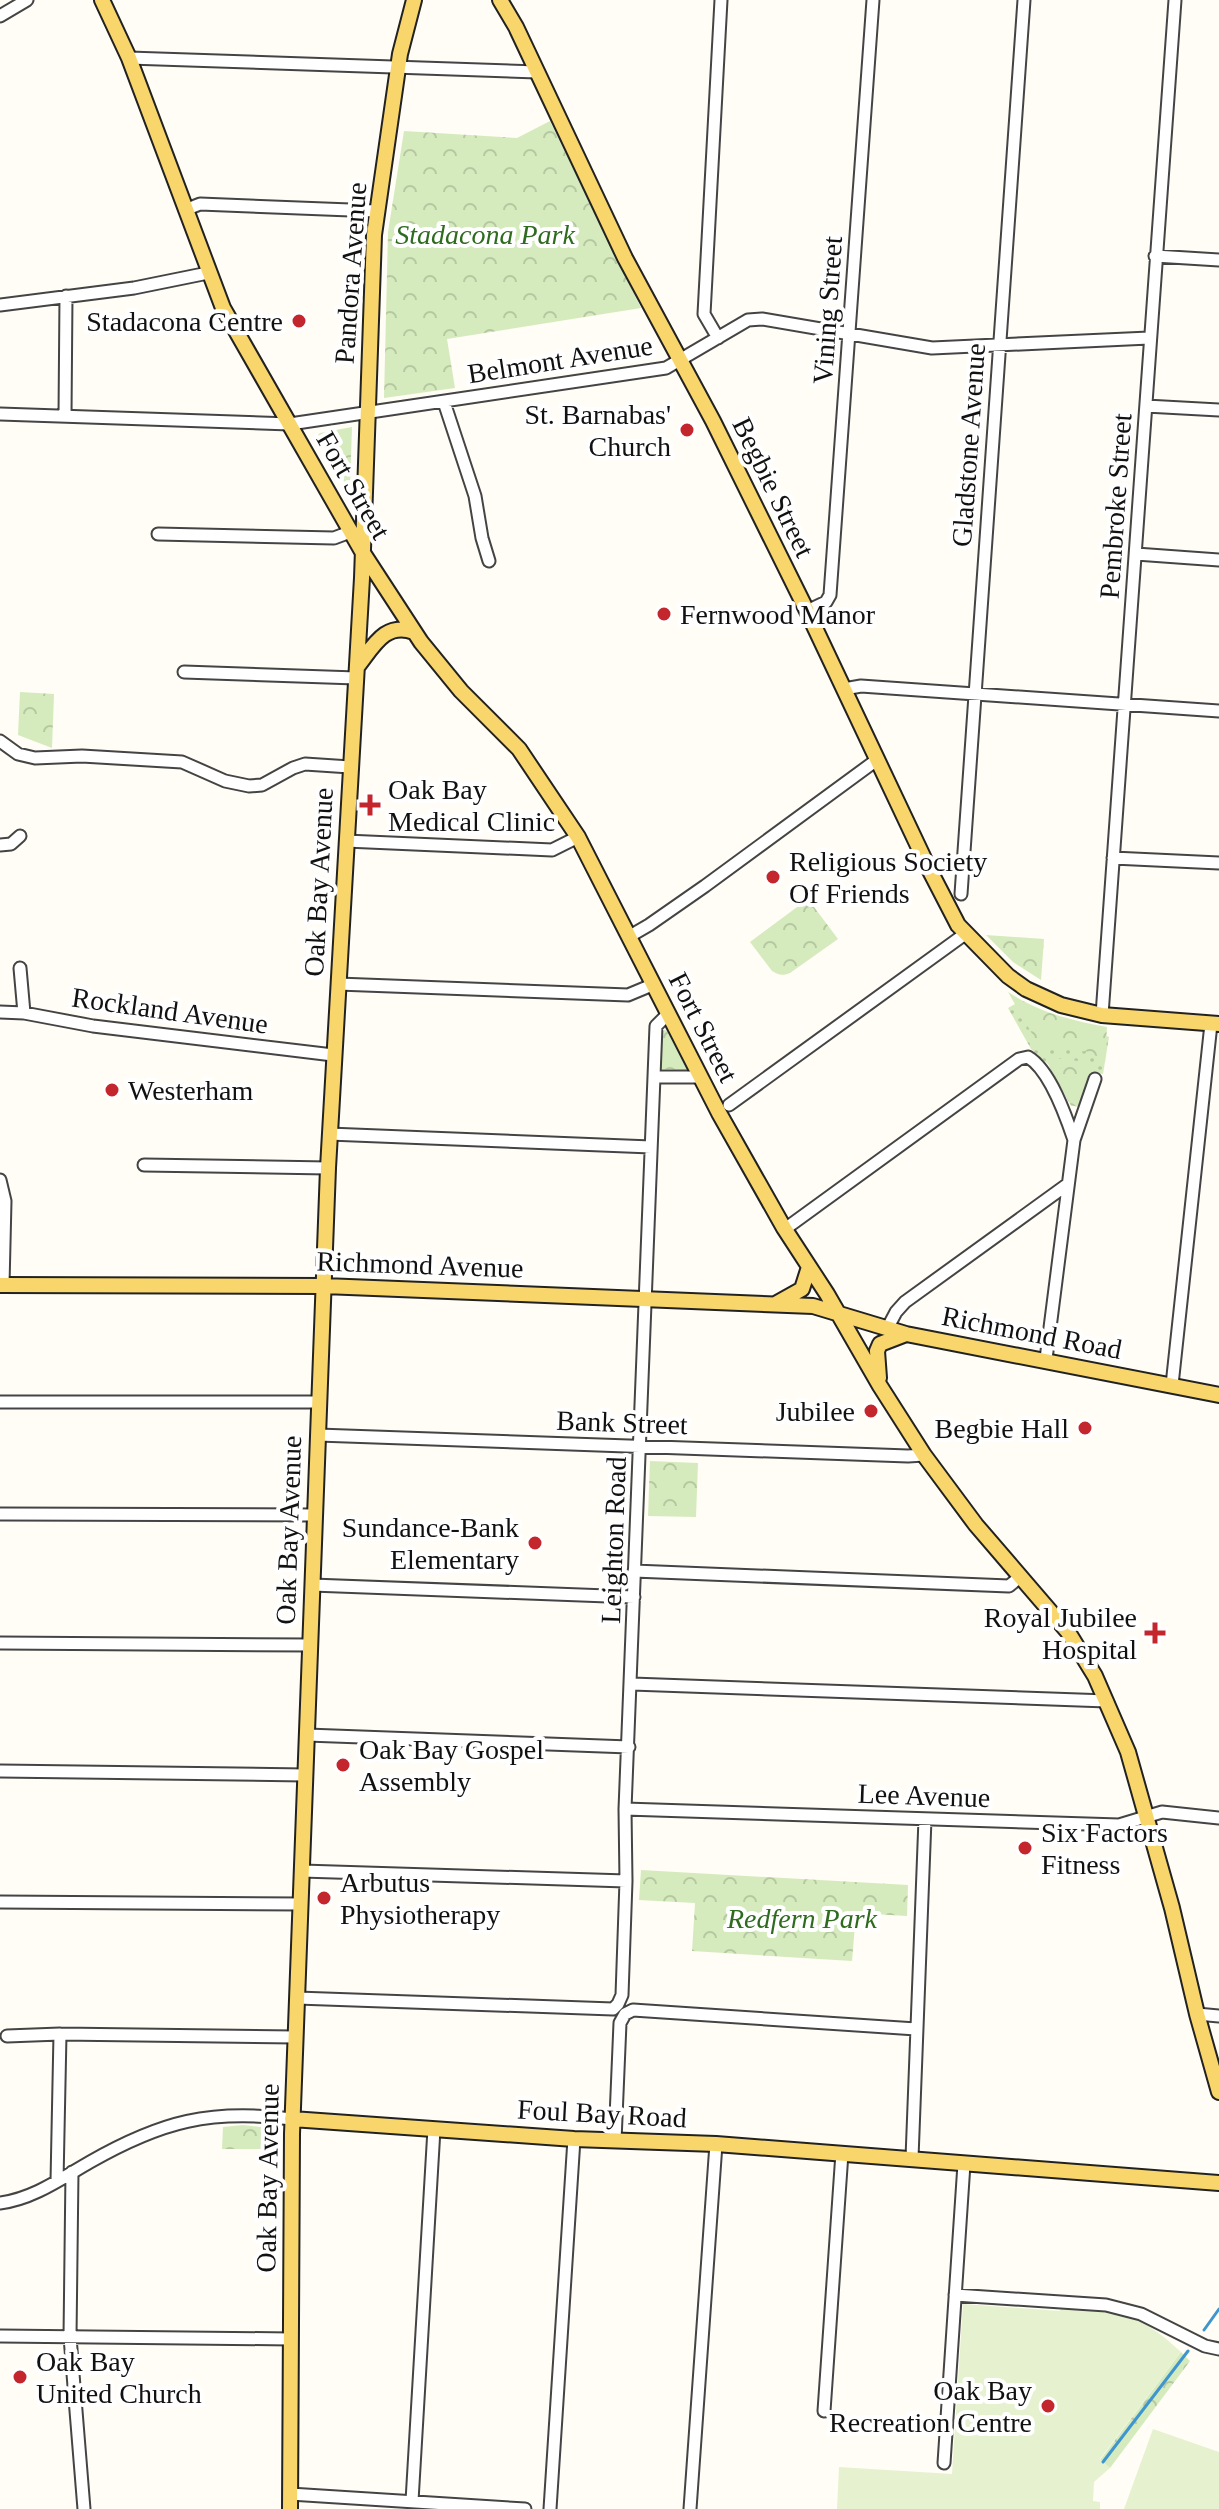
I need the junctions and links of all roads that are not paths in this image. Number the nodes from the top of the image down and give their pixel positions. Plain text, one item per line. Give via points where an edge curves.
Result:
1 (27, 0) edge
2 (102, 0) edge
3 (406, 0) edge
4 (414, 0) edge
5 (500, 0) edge
6 (506, 0) edge
7 (721, 0) edge
8 (873, 0) edge
9 (1024, 0) edge
10 (1175, 0) edge
11 (0, 16) edge
12 (516, 27) junction
13 (129, 58) junction
14 (400, 60) junction
15 (537, 72) junction
16 (185, 210) junction
17 (376, 211) junction
18 (1155, 256) junction
19 (1219, 260) edge
20 (208, 273) junction
21 (66, 296) junction
22 (0, 305) edge
23 (850, 334) junction
24 (718, 338) junction
25 (1149, 338) junction
26 (999, 346) junction
27 (680, 360) junction
28 (272, 394) junction
29 (444, 402) junction
30 (1146, 406) junction
31 (1219, 410) edge
32 (369, 411) junction
33 (0, 414) edge
34 (65, 415) junction
35 (254, 421) junction
36 (290, 424) junction
37 (350, 532) junction
38 (158, 534) dead end
39 (363, 553) junction
40 (1136, 554) junction
41 (1219, 560) edge
42 (489, 561) dead end
43 (807, 611) junction
44 (414, 632) junction
45 (184, 672) dead end
46 (356, 672) junction
47 (844, 689) junction
48 (974, 693) junction
49 (1125, 704) junction
50 (1219, 711) edge
51 (0, 741) edge
52 (878, 759) junction
53 (350, 767) junction
54 (20, 836) dead end
55 (578, 837) junction
56 (346, 841) junction
57 (0, 845) edge
58 (1113, 858) junction
59 (1219, 863) edge
60 (961, 894) dead end
61 (965, 934) junction
62 (630, 936) junction
63 (20, 968) dead end
64 (338, 984) junction
65 (652, 985) junction
66 (0, 1012) edge
67 (24, 1013) junction
68 (667, 1015) junction
69 (1102, 1015) junction
70 (1215, 1024) edge
71 (333, 1055) junction
72 (654, 1077) junction
73 (700, 1077) junction
74 (1095, 1079) dead end
75 (729, 1105) dead end
76 (329, 1134) junction
77 (1074, 1140) junction
78 (651, 1147) junction
79 (144, 1165) dead end
80 (328, 1168) junction
81 (0, 1180) edge
82 (1068, 1184) junction
83 (785, 1229) junction
84 (809, 1267) junction
85 (1, 1285) edge
86 (324, 1286) junction
87 (645, 1298) junction
88 (777, 1303) junction
89 (837, 1311) junction
90 (887, 1329) junction
91 (906, 1334) junction
92 (1046, 1359) junction
93 (1172, 1385) junction
94 (880, 1386) junction
95 (1219, 1395) edge
96 (0, 1402) edge
97 (319, 1402) junction
98 (318, 1435) junction
99 (640, 1447) junction
100 (924, 1455) junction
101 (0, 1514) edge
102 (315, 1515) junction
103 (634, 1571) junction
104 (1021, 1576) junction
105 (312, 1585) junction
106 (634, 1597) junction
107 (0, 1643) edge
108 (310, 1645) junction
109 (632, 1684) junction
110 (1107, 1701) junction
111 (307, 1735) junction
112 (629, 1747) junction
113 (0, 1771) edge
114 (305, 1775) junction
115 (625, 1809) junction
116 (1147, 1816) junction
117 (1219, 1818) edge
118 (925, 1819) junction
119 (302, 1871) junction
120 (626, 1881) junction
121 (0, 1902) edge
122 (301, 1904) junction
123 (297, 1998) junction
124 (622, 2009) junction
125 (1197, 2014) junction
126 (1219, 2016) edge
127 (916, 2029) junction
128 (60, 2034) junction
129 (7, 2036) dead end
130 (295, 2037) junction
131 (1219, 2092) edge
132 (292, 2119) junction
133 (434, 2129) junction
134 (574, 2139) junction
135 (615, 2141) junction
136 (716, 2144) junction
137 (842, 2153) junction
138 (912, 2158) junction
139 (964, 2164) junction
140 (72, 2172) junction
141 (57, 2181) junction
142 (1219, 2183) edge
143 (0, 2203) edge
144 (955, 2295) junction
145 (0, 2336) edge
146 (70, 2337) junction
147 (291, 2339) junction
148 (1219, 2349) edge
149 (824, 2411) dead end
150 (944, 2463) dead end
151 (412, 2501) junction
152 (290, 2502) edge
153 (84, 2509) edge
154 (525, 2509) edge
155 (550, 2509) edge
156 (690, 2509) edge

1 - 11 street
2 - 13 main road, Fort Street
3 - 14 main road
4 - 14 main road, Pandora Avenue
5 - 12 main road, Begbie Street
6 - 12 main road, Begbie Street
7 - 24 street via 704,314
8 - 23 street, Vining Street
9 - 26 street, Gladstone Avenue
10 - 18 street, Pembroke Street
12 - 15 main road, Begbie Street
13 - 14 street
13 - 16 main road, Fort Street
14 - 15 street
14 - 17 main road, Pandora Avenue
15 - 27 main road, Begbie Street
16 - 17 street via 205,204
16 - 20 main road, Fort Street
17 - 32 main road, Pandora Avenue
18 - 19 street
18 - 25 street, Pembroke Street
20 - 21 street
20 - 28 main road, Fort Street
21 - 22 street
21 - 34 street
23 - 24 street, Belmont Avenue via 762,319 748,320
23 - 26 street, Belmont Avenue via 932,348
23 - 43 street, Vining Street via 830,595
24 - 27 street, Belmont Avenue
25 - 26 street, Belmont Avenue
25 - 30 street, Pembroke Street
26 - 48 street, Gladstone Avenue
27 - 29 street, Belmont Avenue via 666,368
27 - 43 main road, Begbie Street
28 - 35 street via 273,403
28 - 36 main road, Fort Street
29 - 32 street, Belmont Avenue
29 - 42 street via 475,496
30 - 31 street
30 - 40 street, Pembroke Street
32 - 36 street, Belmont Avenue
32 - 39 main road, Pandora Avenue
33 - 34 street, Belmont Avenue
34 - 35 street, Belmont Avenue
35 - 36 street, Belmont Avenue
36 - 37 main road, Fort Street
37 - 38 street via 334,538
37 - 39 main road, Fort Street
39 - 44 main road, Fort Street
39 - 46 main road, Oak Bay Avenue
40 - 41 street
40 - 49 street, Pembroke Street
43 - 47 main road, Begbie Street
44 - 46 main road via 404,628 385,633
44 - 55 main road, Fort Street via 461,691 519,749
45 - 46 street
46 - 53 main road, Oak Bay Avenue
47 - 48 street
47 - 52 main road, Begbie Street
48 - 49 street
48 - 60 street, Gladstone Avenue
49 - 50 street
49 - 58 street, Pembroke Street
51 - 53 street via 35,758 182,762 249,786 305,764
52 - 61 main road, Begbie Street
52 - 62 street
53 - 56 main road, Oak Bay Avenue
54 - 57 street
55 - 56 street via 552,850
55 - 62 main road, Fort Street
56 - 64 main road, Oak Bay Avenue
58 - 59 street
58 - 69 street, Pembroke Street
61 - 69 main road, Begbie Street via 1026,989
61 - 75 street
62 - 65 main road, Fort Street
63 - 67 street
64 - 65 street via 628,995
64 - 71 main road, Oak Bay Avenue
65 - 68 main road, Fort Street
66 - 67 street, Rockland Avenue
67 - 71 street, Rockland Avenue
68 - 72 street, Leighton Road via 656,1026
68 - 73 main road, Fort Street
69 - 70 main road, Begbie Street
70 - 93 street
71 - 76 main road, Oak Bay Avenue
72 - 73 street
72 - 78 street, Leighton Road
73 - 83 main road, Fort Street
74 - 77 street
76 - 78 street
76 - 80 main road, Oak Bay Avenue
77 - 82 street
77 - 83 street via 1037,1062 1019,1059
78 - 87 street, Leighton Road
79 - 80 street
80 - 86 main road, Oak Bay Avenue
81 - 85 street via 5,1201
82 - 90 street via 905,1302
82 - 92 street
83 - 84 main road, Fort Street
84 - 88 main road via 802,1289
84 - 89 main road, Fort Street
85 - 86 main road, Richmond Avenue
86 - 87 main road, Richmond Avenue
86 - 97 main road, Oak Bay Avenue
87 - 88 main road, Richmond Avenue
87 - 99 street, Leighton Road
88 - 89 main road, Richmond Avenue
89 - 90 main road, Richmond Road
89 - 94 main road, Fort Street
90 - 91 main road, Richmond Road
91 - 92 main road, Richmond Road
91 - 94 main road via 880,1344
92 - 93 main road, Richmond Road
93 - 95 main road, Richmond Road
94 - 100 main road, Fort Street
96 - 97 street
97 - 98 main road, Oak Bay Avenue
98 - 99 street, Bank Street
98 - 102 main road, Oak Bay Avenue
99 - 100 street, Bank Street
99 - 103 street, Leighton Road
100 - 104 main road, Fort Street
101 - 102 street
102 - 105 main road, Oak Bay Avenue
103 - 104 street via 1009,1586
103 - 106 street, Leighton Road
104 - 110 main road, Fort Street via 1075,1642
105 - 106 street
105 - 108 main road, Oak Bay Avenue
106 - 109 street, Leighton Road
107 - 108 street
108 - 111 main road, Oak Bay Avenue
109 - 110 street
109 - 112 street, Leighton Road
110 - 116 main road, Fort Street
111 - 112 street
111 - 114 main road, Oak Bay Avenue
112 - 115 street, Leighton Road
113 - 114 street
114 - 119 main road, Oak Bay Avenue
115 - 118 street, Lee Avenue
115 - 120 street, Leighton Road
116 - 117 street, Lee Avenue via 1162,1812
116 - 118 street, Lee Avenue via 1119,1825
116 - 125 main road, Fort Street
118 - 127 street
119 - 120 street
119 - 122 main road, Oak Bay Avenue
120 - 124 street, Leighton Road
121 - 122 street
122 - 123 main road, Oak Bay Avenue
123 - 124 street
123 - 130 main road, Oak Bay Avenue
124 - 127 street
124 - 135 street, Leighton Road
125 - 126 street
125 - 131 main road, Fort Street
127 - 138 street
128 - 129 street
128 - 130 street
128 - 141 street
130 - 132 main road, Oak Bay Avenue
132 - 133 main road, Foul Bay Road
132 - 140 street, Foul Bay Road via 215,2116 172,2123
132 - 147 main road, Oak Bay Avenue
133 - 134 main road, Foul Bay Road
133 - 151 street
134 - 135 main road, Foul Bay Road
134 - 155 street
135 - 136 main road, Foul Bay Road
136 - 137 main road, Foul Bay Road
136 - 156 street
137 - 138 main road, Foul Bay Road
137 - 149 street
138 - 139 main road, Foul Bay Road
139 - 142 main road, Foul Bay Road
139 - 144 street
140 - 141 street, Foul Bay Road
140 - 146 street
141 - 143 street, Foul Bay Road
144 - 148 street via 1107,2305 1141,2314
144 - 150 street
145 - 146 street
146 - 147 street
146 - 153 street
147 - 152 main road, Oak Bay Avenue
151 - 152 street
151 - 154 street

